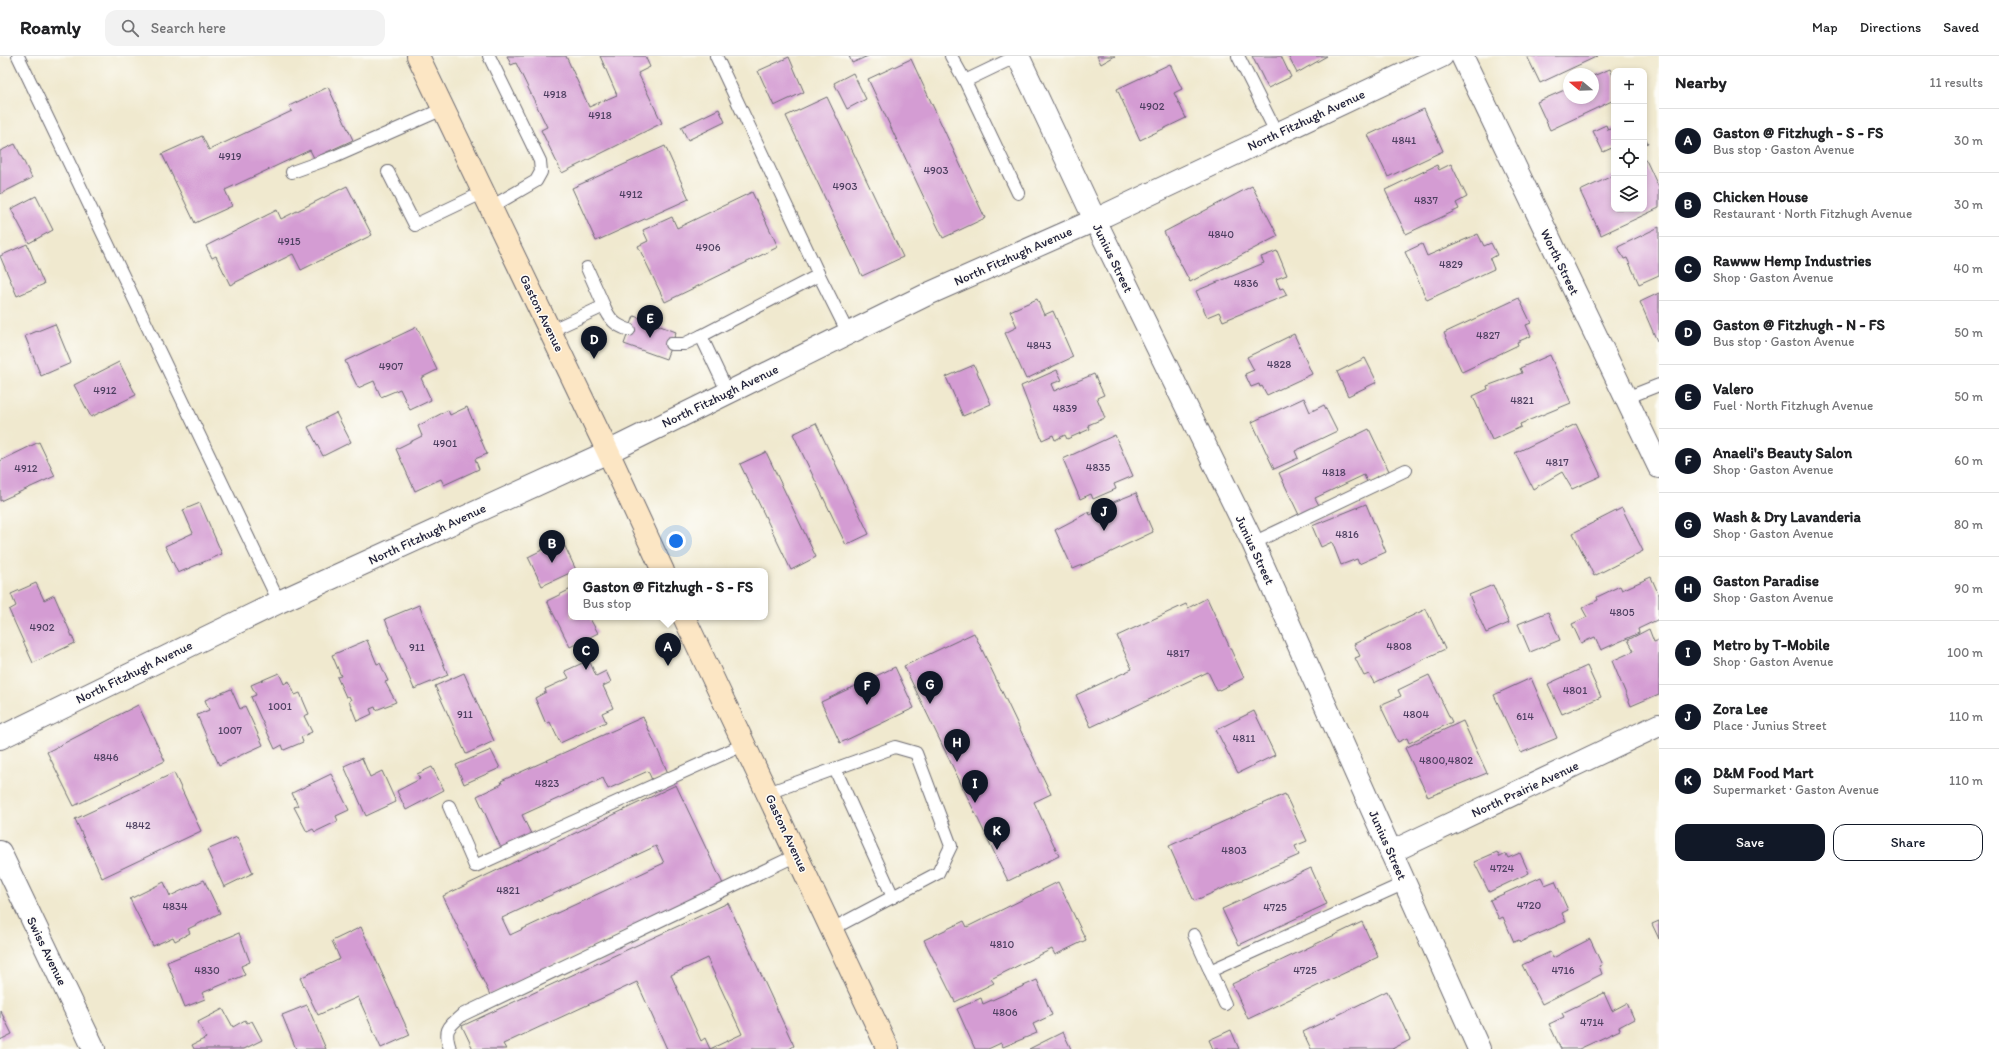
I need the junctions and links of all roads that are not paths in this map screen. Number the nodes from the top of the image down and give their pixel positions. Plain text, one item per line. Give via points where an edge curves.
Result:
1 (18, 56) edge
2 (489, 56) edge
3 (716, 56) edge
4 (952, 56) edge
5 (1018, 56) edge
6 (1238, 56) edge
7 (1442, 56) edge
8 (1462, 56) edge
9 (422, 58) edge
10 (965, 81) junction
11 (443, 109) junction
12 (1277, 134) junction
13 (292, 172) dead end
14 (388, 172) dead end
15 (1018, 193) dead end
16 (487, 199) junction
17 (1095, 220) junction
18 (587, 268) dead end
19 (819, 275) junction
20 (604, 306) junction
21 (629, 330) dead end
22 (550, 331) junction
23 (848, 333) junction
24 (701, 336) junction
25 (671, 344) dead end
26 (1659, 385) edge
27 (728, 393) junction
28 (1626, 398) junction
29 (608, 452) junction
30 (1659, 467) edge
31 (1406, 470) dead end
32 (1253, 543) junction
33 (662, 568) edge
34 (279, 602) junction
35 (685, 620) edge
36 (1659, 725) edge
37 (0, 738) edge
38 (743, 745) junction
39 (835, 768) junction
40 (768, 793) junction
41 (449, 806) dead end
42 (0, 852) edge
43 (1391, 852) junction
44 (797, 855) junction
45 (1405, 883) junction
46 (893, 897) junction
47 (832, 929) junction
48 (1194, 935) dead end
49 (1210, 971) junction
50 (1225, 1004) dead end
51 (1477, 1048) edge
52 (94, 1049) edge
53 (450, 1049) edge
54 (888, 1049) edge

1 - 34 lane
2 - 16 lane via 540,161 540,172 536,181
3 - 19 lane
4 - 10 lane
5 - 10 lane
5 - 17 street, Junius Street
6 - 12 lane
7 - 12 street, North Fitzhugh Avenue
8 - 28 street, Worth Street
9 - 11 main road, Gaston Avenue
10 - 15 lane
11 - 13 lane via 334,157
11 - 16 main road, Gaston Avenue
12 - 17 street, North Fitzhugh Avenue
14 - 16 lane via 415,225
16 - 22 main road, Gaston Avenue
17 - 23 street, North Fitzhugh Avenue via 928,294
17 - 32 street, Junius Street
18 - 20 lane
19 - 23 lane
19 - 24 lane
20 - 21 lane via 609,318
20 - 22 lane
22 - 29 main road, Gaston Avenue
23 - 27 street, North Fitzhugh Avenue
24 - 25 lane via 684,344
24 - 27 lane
26 - 28 lane
27 - 29 street, North Fitzhugh Avenue
28 - 30 street, Worth Street
29 - 33 main road, Gaston Avenue
29 - 34 street, North Fitzhugh Avenue
31 - 32 lane
32 - 43 street, Junius Street
34 - 37 street, North Fitzhugh Avenue
35 - 38 main road, Gaston Avenue
36 - 43 street, North Prairie Avenue
38 - 40 main road, Gaston Avenue
38 - 41 lane via 475,866
39 - 40 lane
39 - 46 lane
39 - 46 lane via 895,747 916,753 951,846 938,873
40 - 44 main road, Gaston Avenue
42 - 52 street, Swiss Avenue
43 - 45 street, Junius Street
44 - 47 main road, Gaston Avenue
44 - 53 lane via 462,1015 449,1026 446,1035
45 - 49 lane
45 - 51 street, Junius Street
46 - 47 lane
47 - 54 main road, Gaston Avenue
48 - 49 lane
49 - 50 lane

